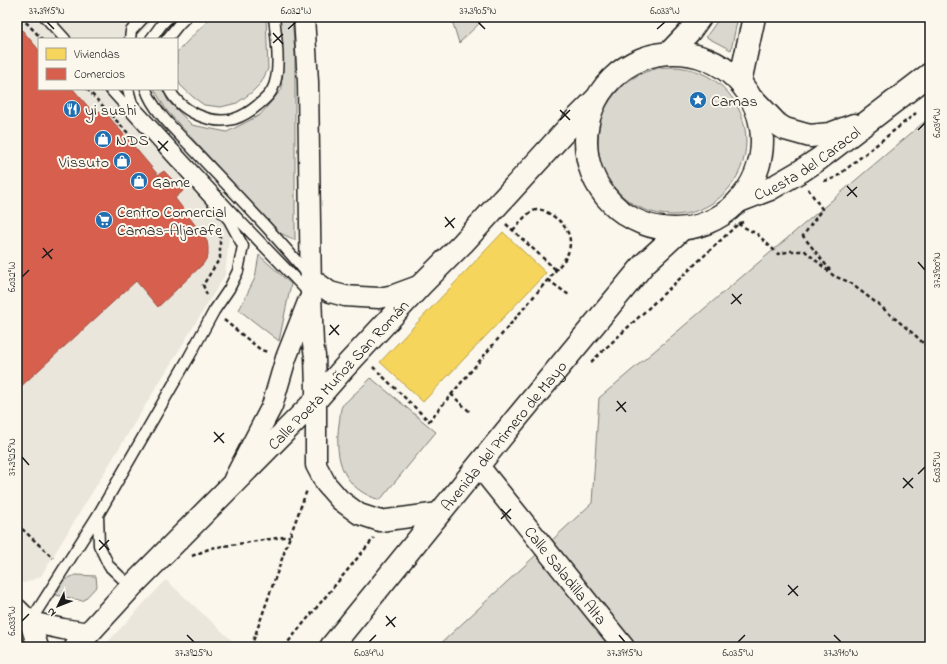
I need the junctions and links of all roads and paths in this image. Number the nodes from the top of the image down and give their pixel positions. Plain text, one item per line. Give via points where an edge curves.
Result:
1 (22, 17) edge
2 (45, 17) edge
3 (144, 17) edge
4 (169, 17) edge
5 (186, 17) edge
6 (274, 17) edge
7 (304, 17) edge
8 (700, 17) edge
9 (754, 17) edge
10 (41, 38) edge
11 (64, 38) edge
12 (130, 38) edge
13 (152, 38) edge
14 (168, 38) edge
15 (669, 53) junction
16 (930, 74) edge
17 (745, 89) junction
18 (89, 90) edge
19 (111, 90) edge
20 (128, 90) edge
21 (146, 90) edge
22 (170, 90) edge
23 (596, 99) junction
24 (918, 111) dead end
25 (870, 119) junction
26 (141, 147) dead end
27 (801, 171) junction
28 (821, 182) dead end
29 (742, 211) junction
30 (730, 220) junction
31 (503, 222) dead end
32 (682, 229) junction
33 (513, 230) junction
34 (220, 234) dead end
35 (556, 270) junction
36 (834, 276) junction
37 (548, 280) junction
38 (421, 285) junction
39 (311, 287) junction
40 (569, 295) dead end
41 (214, 311) junction
42 (930, 350) edge
43 (286, 358) junction
44 (368, 362) dead end
45 (586, 367) dead end
46 (451, 394) junction
47 (316, 400) junction
48 (470, 412) dead end
49 (316, 465) junction
50 (478, 466) junction
51 (228, 489) junction
52 (439, 513) junction
53 (98, 514) junction
54 (389, 519) junction
55 (17, 524) edge
56 (290, 536) junction
57 (190, 557) dead end
58 (64, 568) junction
59 (131, 587) junction
60 (24, 615) edge
61 (82, 640) edge
62 (38, 647) edge
63 (251, 647) edge
64 (284, 647) edge
65 (331, 647) edge
66 (624, 647) edge

1 - 10 path
2 - 11 lane
3 - 12 lane via 131,31
4 - 13 lane
5 - 14 lane
6 - 22 lane via 278,58 276,78 272,90 249,113 234,119 206,119 186,109
7 - 39 street via 308,82
8 - 15 main road
9 - 17 main road
15 - 17 main road, Cuesta del Caracol via 684,53 715,63 728,71
15 - 23 main road, Cuesta del Caracol via 654,55 626,67 604,87
16 - 25 main road, Cuesta del Caracol
17 - 25 main road, Cuesta del Caracol via 777,124 810,136 830,134
17 - 29 main road via 757,111 763,143 761,159
18 - 26 path
19 - 41 lane via 229,220 243,246 238,271
20 - 39 lane via 132,104 236,217
21 - 39 lane via 154,105 167,121 291,254
23 - 32 main road via 590,113 586,144 592,174 599,187 608,200 624,214 652,227
23 - 38 main road, Calle Poeta Muñoz San Román
24 - 28 path via 835,178
25 - 27 main road, Cuesta del Caracol
27 - 29 main road, Cuesta del Caracol via 770,189
27 - 36 path via 807,187 822,209 803,236
29 - 30 path
29 - 30 main road via 731,209
30 - 32 main road
30 - 36 path via 757,234 778,254 805,251
30 - 45 path
31 - 33 path
32 - 50 main road, Avenida del Primero de Mayo via 645,263
33 - 35 path
33 - 35 path via 531,212 538,209 561,222 568,230 570,244 568,254
34 - 41 path via 220,258 203,285
35 - 37 path
36 - 42 path via 849,282 879,305
37 - 40 path
37 - 46 path
38 - 39 street via 379,298 345,296
38 - 47 main road, Calle Poeta Muñoz San Román
39 - 43 street
39 - 47 street
41 - 43 path via 261,350
41 - 53 lane
43 - 51 street via 272,406
44 - 46 path via 429,420
46 - 48 path
47 - 49 street
47 - 51 main road, Calle Poeta Muñoz San Román
49 - 54 street via 326,484 340,500 359,514 380,521
49 - 56 path
50 - 52 main road, Avenida del Primero de Mayo
50 - 66 street, Calle Saladilla Alta
51 - 59 main road, Calle Poeta Muñoz San Román
52 - 54 street
52 - 65 main road, Avenida del Primero de Mayo
53 - 58 lane
53 - 59 lane via 99,545 109,566
54 - 64 path
55 - 58 path
56 - 57 path via 211,548
56 - 63 path
58 - 60 lane
59 - 61 main road, Calle Poeta Muñoz San Román
60 - 61 street via 63,629
60 - 62 street

